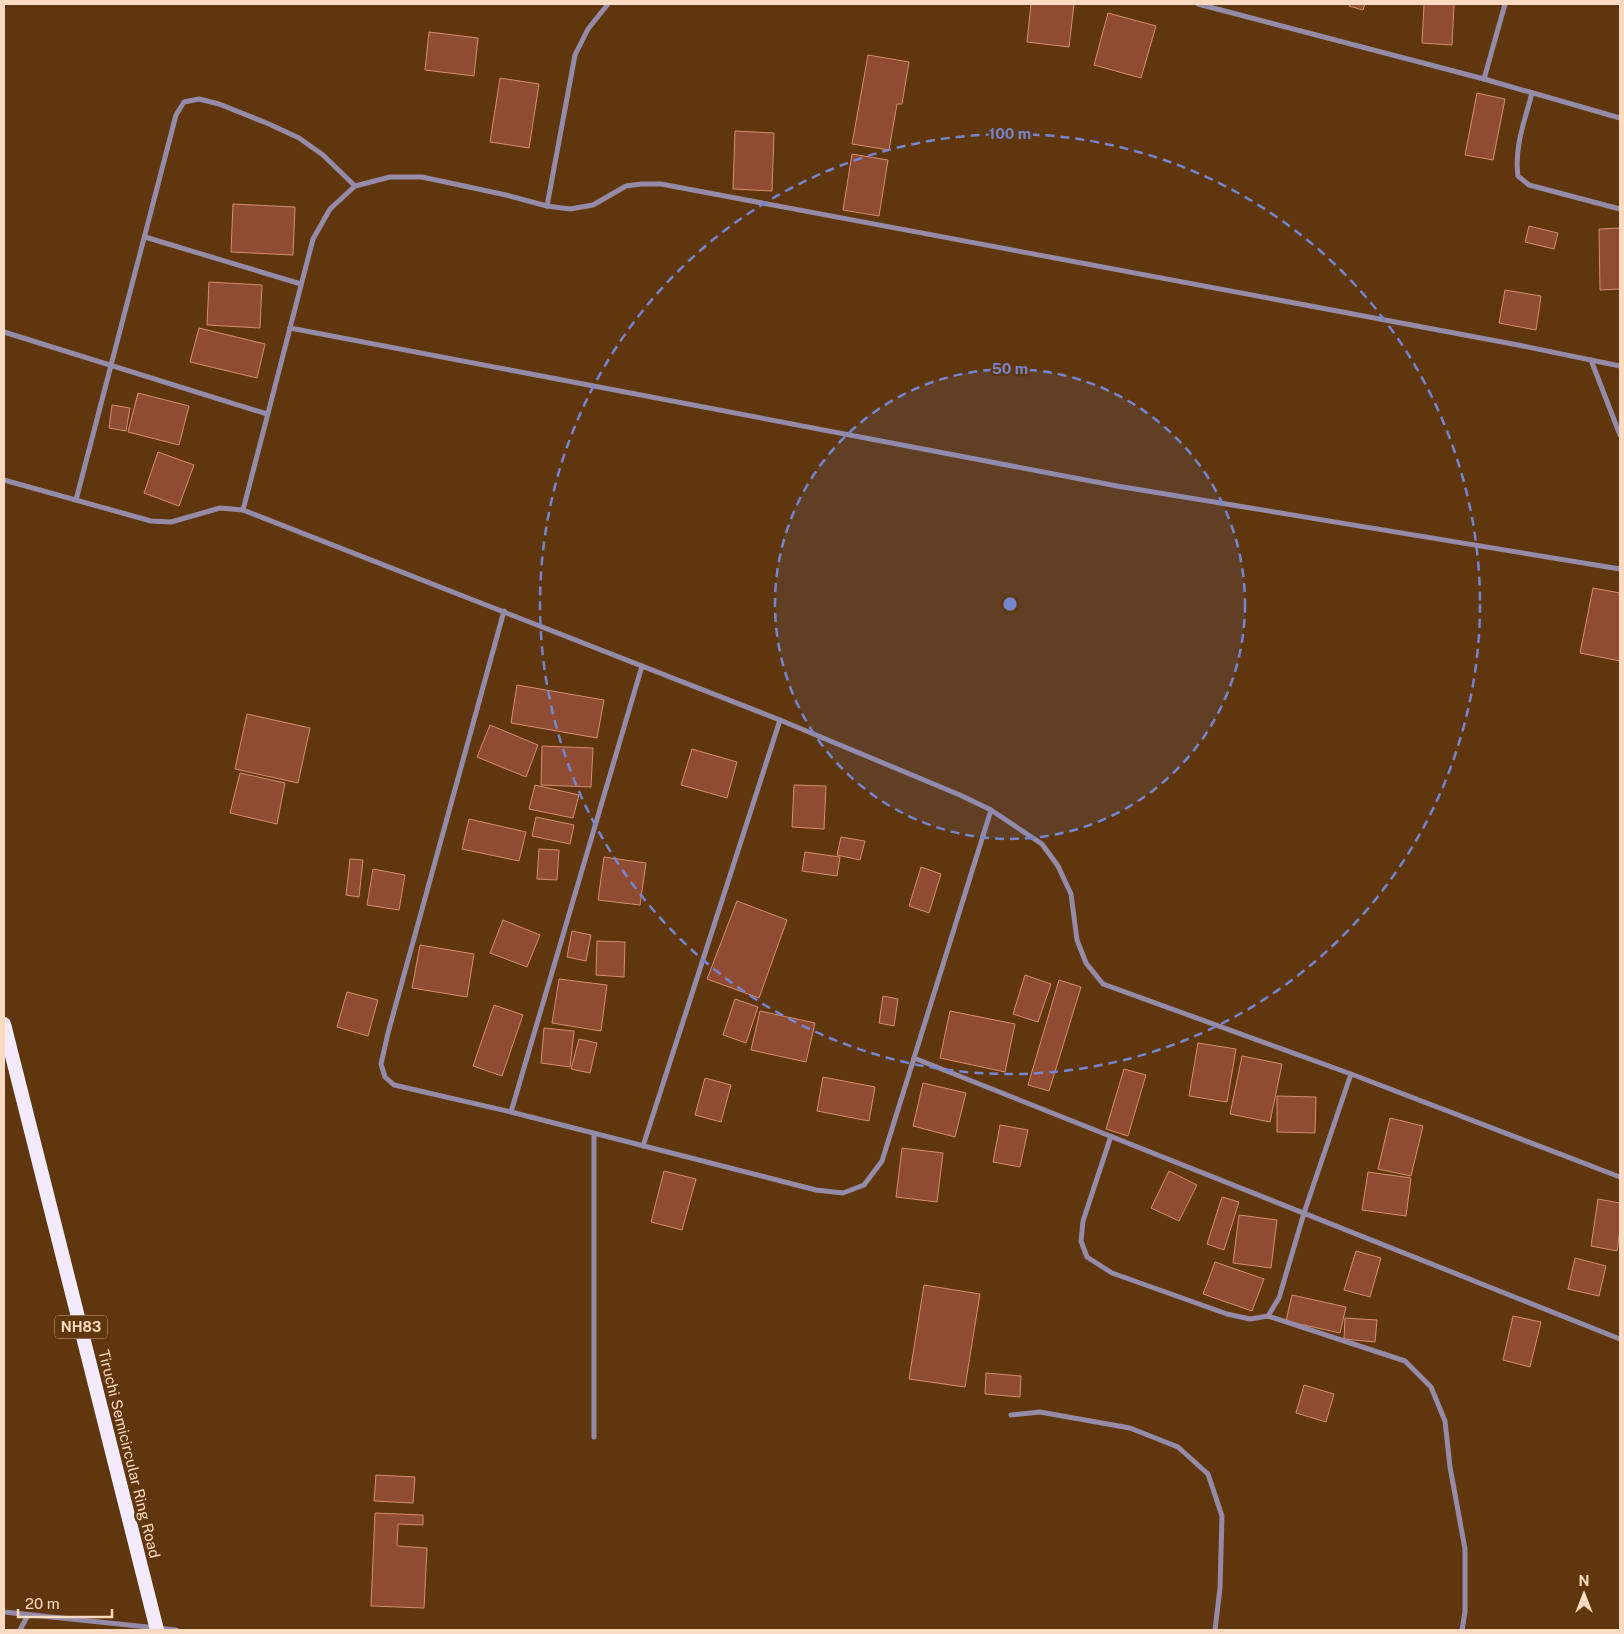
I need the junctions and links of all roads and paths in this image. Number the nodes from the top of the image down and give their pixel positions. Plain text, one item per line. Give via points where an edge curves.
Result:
1 (608, 4) edge
2 (1198, 4) edge
3 (1505, 4) edge
4 (1484, 80) junction
5 (1532, 93) junction
6 (1620, 118) edge
7 (355, 186) junction
8 (547, 206) junction
9 (1620, 209) edge
10 (144, 237) junction
11 (301, 284) junction
12 (290, 328) junction
13 (4, 332) edge
14 (1591, 360) junction
15 (111, 366) junction
16 (1620, 366) edge
17 (267, 414) junction
18 (1620, 434) edge
19 (4, 480) edge
20 (76, 500) junction
21 (243, 510) junction
22 (1620, 569) edge
23 (504, 612) junction
24 (642, 666) junction
25 (780, 720) junction
26 (991, 810) junction
27 (4, 1024) edge
28 (914, 1058) junction
29 (1351, 1074) junction
30 (511, 1112) junction
31 (594, 1134) junction
32 (1111, 1136) junction
33 (643, 1146) junction
34 (1620, 1177) edge
35 (1304, 1213) junction
36 (1268, 1316) junction
37 (1620, 1339) edge
38 (1011, 1415) dead end
39 (594, 1437) dead end
40 (4, 1612) edge
41 (28, 1615) junction
42 (157, 1629) edge
43 (20, 1630) edge
44 (176, 1630) edge
45 (1215, 1630) edge
46 (1462, 1630) edge

1 - 8 street via 588,29 576,55
2 - 4 street
3 - 4 street
4 - 5 street
5 - 6 street
5 - 9 street via 1518,146 1518,176 1530,185
7 - 8 street via 390,177 422,177
7 - 10 street via 324,155 299,138 219,104 199,99 184,102 176,115
7 - 11 street via 330,209 313,239
8 - 14 street via 570,209 593,205 626,186 661,184
10 - 11 street
10 - 15 street
11 - 12 street
12 - 17 street
12 - 22 street via 1116,486
13 - 15 street
14 - 16 street
14 - 18 street
15 - 17 street
15 - 20 street
17 - 21 street
19 - 20 street
20 - 21 street via 151,521 171,522 220,508
21 - 23 street
23 - 24 street
23 - 30 street via 381,1064 385,1077 394,1085
24 - 25 street
24 - 30 street
25 - 26 street via 960,794
25 - 33 street
26 - 28 street
26 - 29 street via 1042,844 1058,866 1071,894 1077,940 1086,963 1103,984
27 - 42 highway, Tiruchi Semicircular Ring Road / NH83
28 - 32 street
28 - 33 street via 882,1161 864,1184 843,1193 816,1190
29 - 34 street
29 - 35 street
30 - 31 street
31 - 33 street
31 - 39 street
32 - 35 street
32 - 36 street via 1083,1222 1080,1241 1087,1257 1112,1274 1226,1314 1250,1319
35 - 36 street via 1279,1298
35 - 37 street
36 - 46 street via 1404,1361 1431,1387 1445,1421 1465,1549
38 - 45 street via 1040,1412 1130,1428 1178,1447 1208,1474 1222,1516
40 - 41 street
41 - 42 street
41 - 43 street
42 - 44 street

